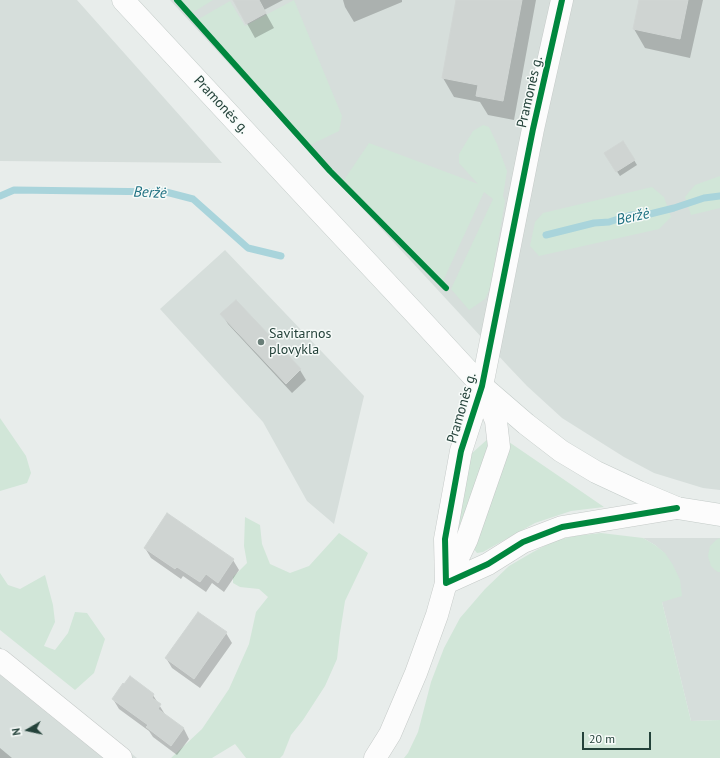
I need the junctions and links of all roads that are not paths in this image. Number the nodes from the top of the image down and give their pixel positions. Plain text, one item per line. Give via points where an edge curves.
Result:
1 (123, 0) edge
2 (562, 0) edge
3 (482, 386) junction
4 (677, 508) junction
5 (720, 514) edge
6 (446, 582) junction
7 (0, 660) edge
8 (121, 758) edge
9 (375, 758) edge

1 - 3 street, Pramonės g.
2 - 3 street, Pramonės g. via 533,129
3 - 4 street, Pramonės g. via 526,424 596,472
3 - 6 street, Pramonės g. via 461,451 445,539
3 - 6 street, Pramonės g. via 496,421 499,447 467,539
4 - 5 street, Pramonės g.
4 - 6 street, Pramonės g. via 562,527 523,542 488,564
6 - 9 street, Pramonės g. via 416,673 390,734
7 - 8 street

